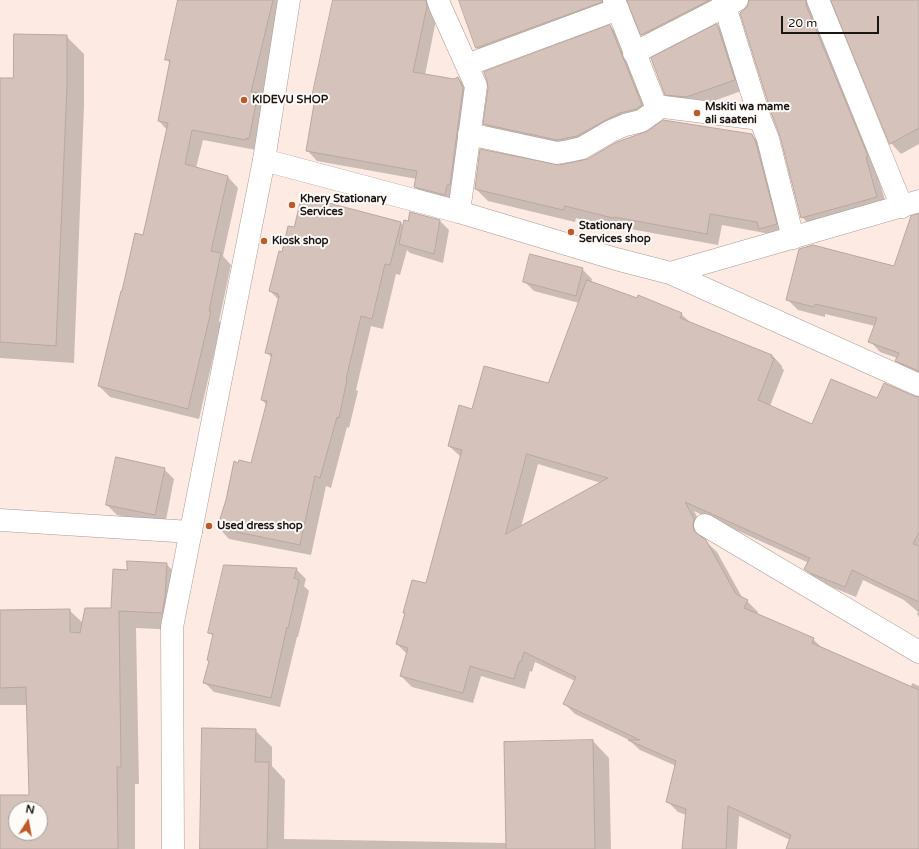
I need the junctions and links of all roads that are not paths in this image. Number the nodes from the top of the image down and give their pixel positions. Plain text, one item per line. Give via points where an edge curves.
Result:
1 (289, 0) edge
2 (438, 0) edge
3 (818, 0) edge
4 (728, 2) edge
5 (616, 5) edge
6 (634, 53) junction
7 (467, 65) junction
8 (656, 106) junction
9 (760, 119) junction
10 (469, 134) junction
11 (264, 160) junction
12 (910, 204) edge
13 (459, 212) junction
14 (793, 238) junction
15 (670, 273) junction
16 (919, 386) edge
17 (0, 520) edge
18 (705, 525) dead end
19 (191, 532) junction
20 (919, 652) edge
21 (173, 849) edge

1 - 11 street
2 - 7 street
3 - 12 street
4 - 6 street
4 - 9 street
5 - 6 street
5 - 7 street
6 - 8 street
7 - 10 street via 476,86
8 - 9 street
8 - 10 street via 654,112 641,121 611,131 582,148 557,153
9 - 14 street via 768,139
10 - 13 street
11 - 13 street
11 - 19 street
12 - 14 street
13 - 15 street
14 - 15 street
15 - 16 street
17 - 19 street
18 - 20 street
19 - 21 street via 172,627

